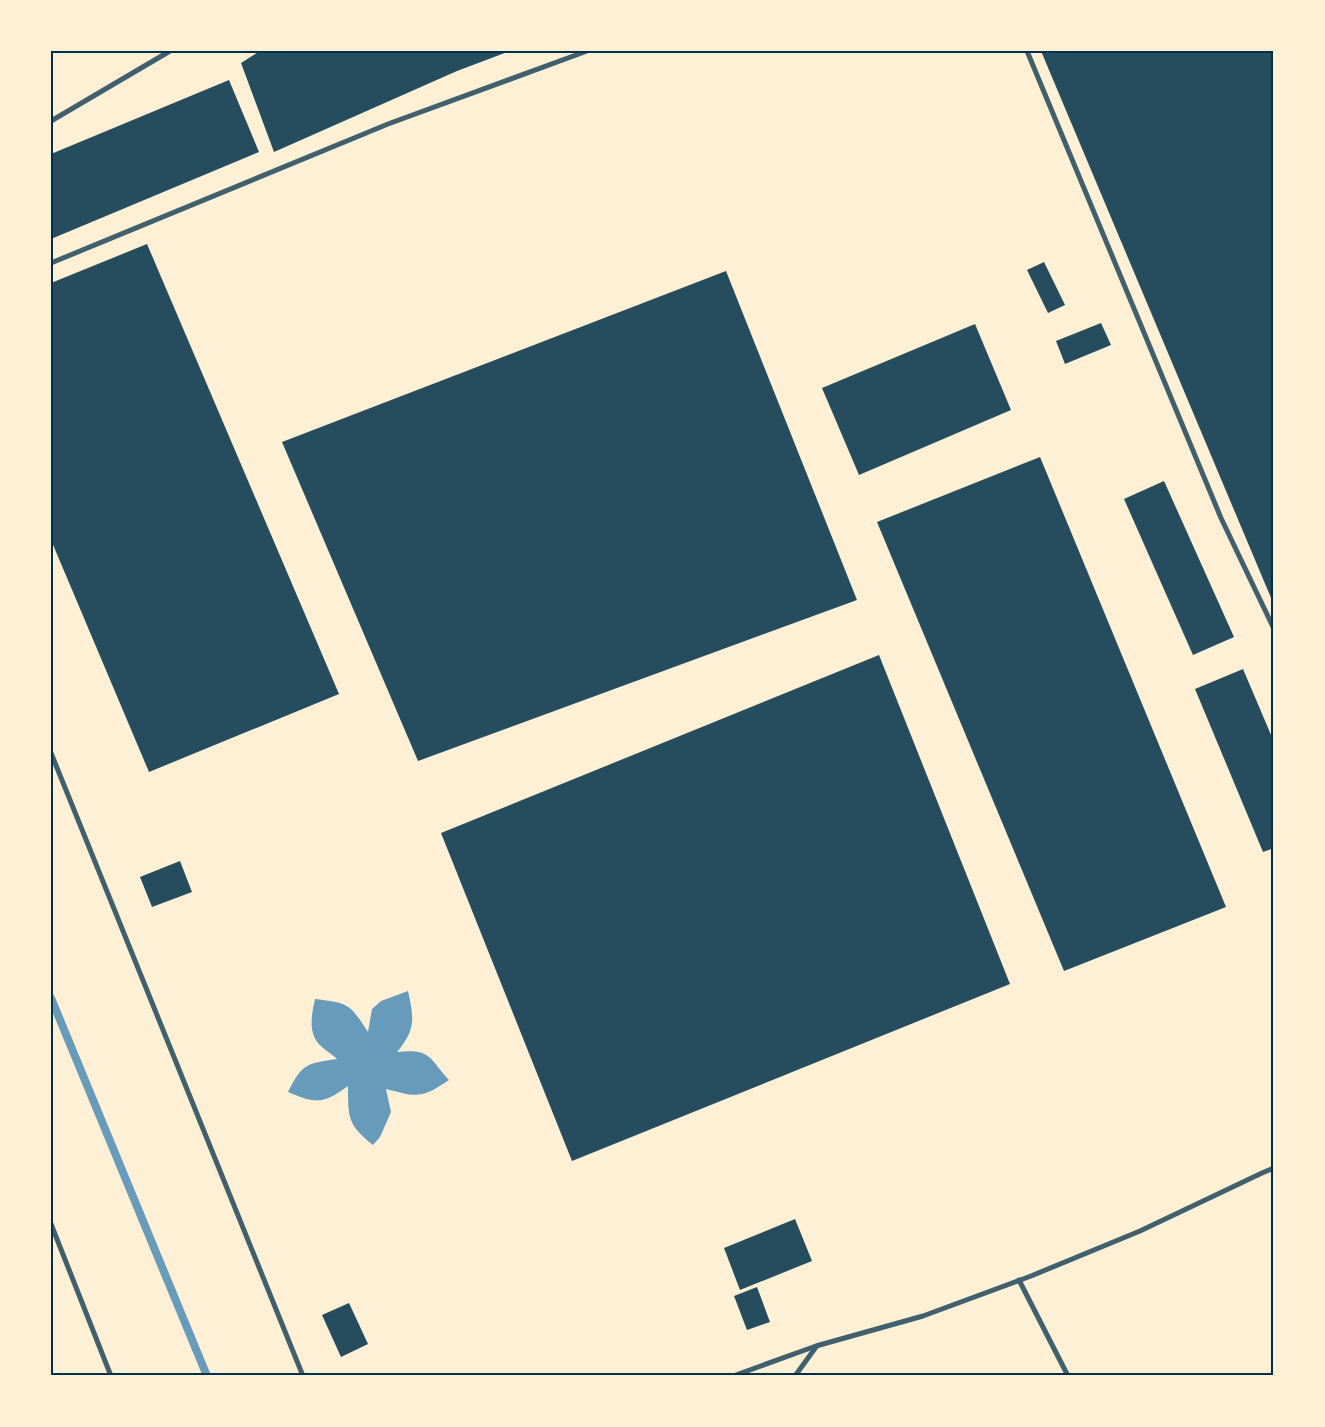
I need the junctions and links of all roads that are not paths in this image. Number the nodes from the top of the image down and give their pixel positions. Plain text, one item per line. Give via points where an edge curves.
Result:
1 (170, 51) edge
2 (587, 51) edge
3 (1027, 51) edge
4 (51, 121) edge
5 (51, 264) edge
6 (1274, 629) edge
7 (51, 753) edge
8 (1274, 1168) edge
9 (51, 1224) edge
10 (1019, 1280) junction
11 (816, 1346) junction
12 (111, 1376) edge
13 (303, 1376) edge
14 (733, 1376) edge
15 (795, 1376) edge
16 (1068, 1376) edge

1 - 4 street
2 - 5 street via 388,124
3 - 6 street via 1221,518
7 - 13 street
8 - 10 street via 1140,1231
9 - 12 street
10 - 11 street via 923,1316
10 - 16 street
11 - 14 street
11 - 15 street

